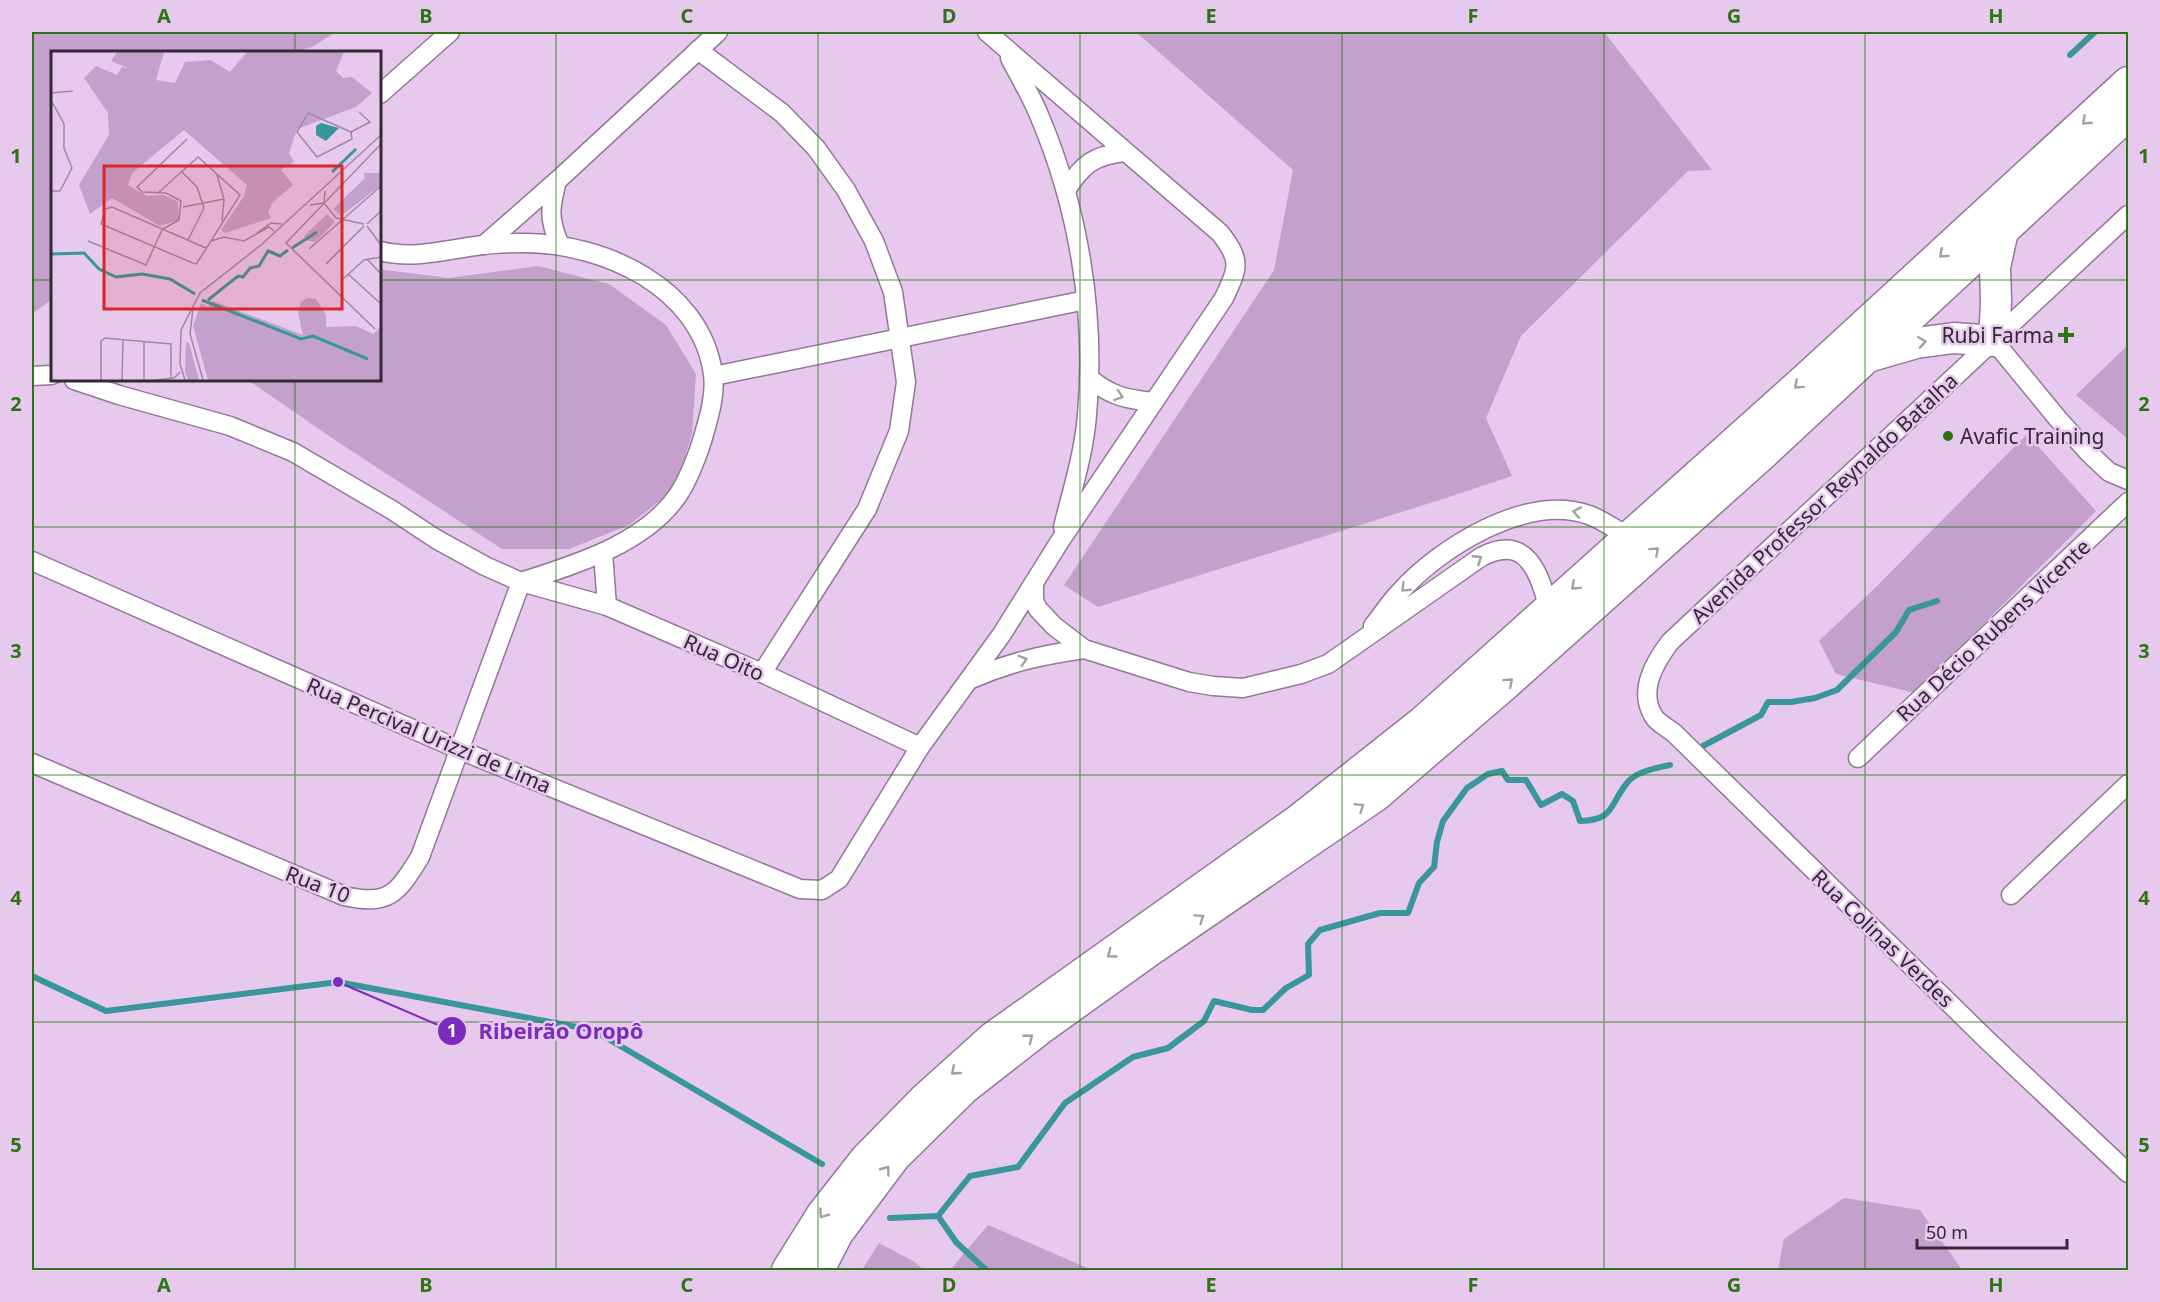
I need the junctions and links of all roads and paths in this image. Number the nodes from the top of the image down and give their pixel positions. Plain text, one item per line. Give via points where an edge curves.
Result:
1 (450, 32) edge
2 (718, 32) edge
3 (987, 32) edge
4 (1005, 48) junction
5 (698, 50) junction
6 (2128, 82) edge
7 (381, 93) edge
8 (2128, 115) edge
9 (1124, 152) junction
10 (558, 180) junction
11 (1066, 190) junction
12 (2128, 215) edge
13 (2003, 231) junction
14 (484, 244) junction
15 (561, 245) junction
16 (381, 250) edge
17 (1086, 300) junction
18 (901, 337) junction
19 (1994, 341) junction
20 (1866, 358) junction
21 (51, 375) edge
22 (32, 376) edge
23 (714, 376) junction
24 (1089, 378) junction
25 (77, 381) edge
26 (1153, 402) junction
27 (2128, 480) edge
28 (2128, 501) edge
29 (1629, 537) junction
30 (1060, 541) junction
31 (603, 553) junction
32 (32, 561) edge
33 (521, 582) junction
34 (1034, 585) junction
35 (607, 606) junction
36 (1549, 609) junction
37 (1361, 641) junction
38 (1084, 649) junction
39 (762, 673) junction
40 (969, 680) junction
41 (1647, 697) joint
42 (920, 747) junction
43 (460, 750) junction
44 (1858, 758) dead end
45 (32, 763) edge
46 (2128, 784) edge
47 (2011, 895) dead end
48 (2128, 1173) edge
49 (787, 1270) edge
50 (819, 1270) edge

1 - 7 street
2 - 5 street
3 - 4 street
4 - 9 street
4 - 11 street via 1039,115
5 - 10 street
5 - 18 street via 782,113 816,148 846,190 874,241 893,292
6 -> 29 highway
8 - 13 highway
9 - 11 street via 1087,163
9 - 26 street via 1220,233 1229,244 1237,267 1224,298
10 - 14 street
10 - 15 street via 550,213
11 - 17 street via 1081,255
12 - 19 street, Avenida Professor Reynaldo Batalha
13 - 19 highway via 1995,267
13 - 20 highway
14 - 15 street
14 - 16 street via 431,254
15 - 23 street via 630,268 668,293 692,321 707,347
17 - 18 street
17 - 24 street
18 - 23 street
18 - 39 street via 906,382 904,406 886,466 867,509
20 -> 19 highway via 1935,340
19 - 27 street via 2089,453 2109,472
19 - 41 street, Avenida Professor Reynaldo Batalha via 1670,642 1649,679
50 -> 20 highway via 838,1233 895,1157 964,1089 1151,950 1376,796 1513,678
21 - 22 street
23 - 31 street via 711,413 678,495 654,522
24 -> 26 street via 1116,396
24 - 30 street via 1087,418
25 - 33 street, Rua Oito via 230,426 293,452 436,539
26 - 30 street
28 - 44 street, Rua Décio Rubens Vicente
29 -> 36 highway
29 -> 37 street via 1590,515 1569,510 1538,511 1512,518 1478,532 1432,563 1399,593
30 - 34 street
31 - 33 street
31 - 35 street
32 - 43 street, Rua Percival Urizzi de Lima
33 - 35 street, Rua Oito
33 - 43 street, Rua 10
34 - 38 street via 1038,609
34 - 40 street
35 - 39 street, Rua Oito
37 -> 36 street via 1493,551 1514,551 1532,562
36 -> 49 highway via 1355,776 985,1045 866,1158 822,1214
37 - 38 street via 1328,664 1243,688 1189,682
40 -> 38 street via 1041,655
39 - 42 street, Rua Oito
40 - 42 street
41 - 48 street, Rua Colinas Verdes via 1653,717 1674,733
42 - 43 street, Rua Percival Urizzi de Lima via 839,879 822,890 811,891
43 - 45 street, Rua 10 via 420,857 395,892 364,901 344,896
46 - 47 street

